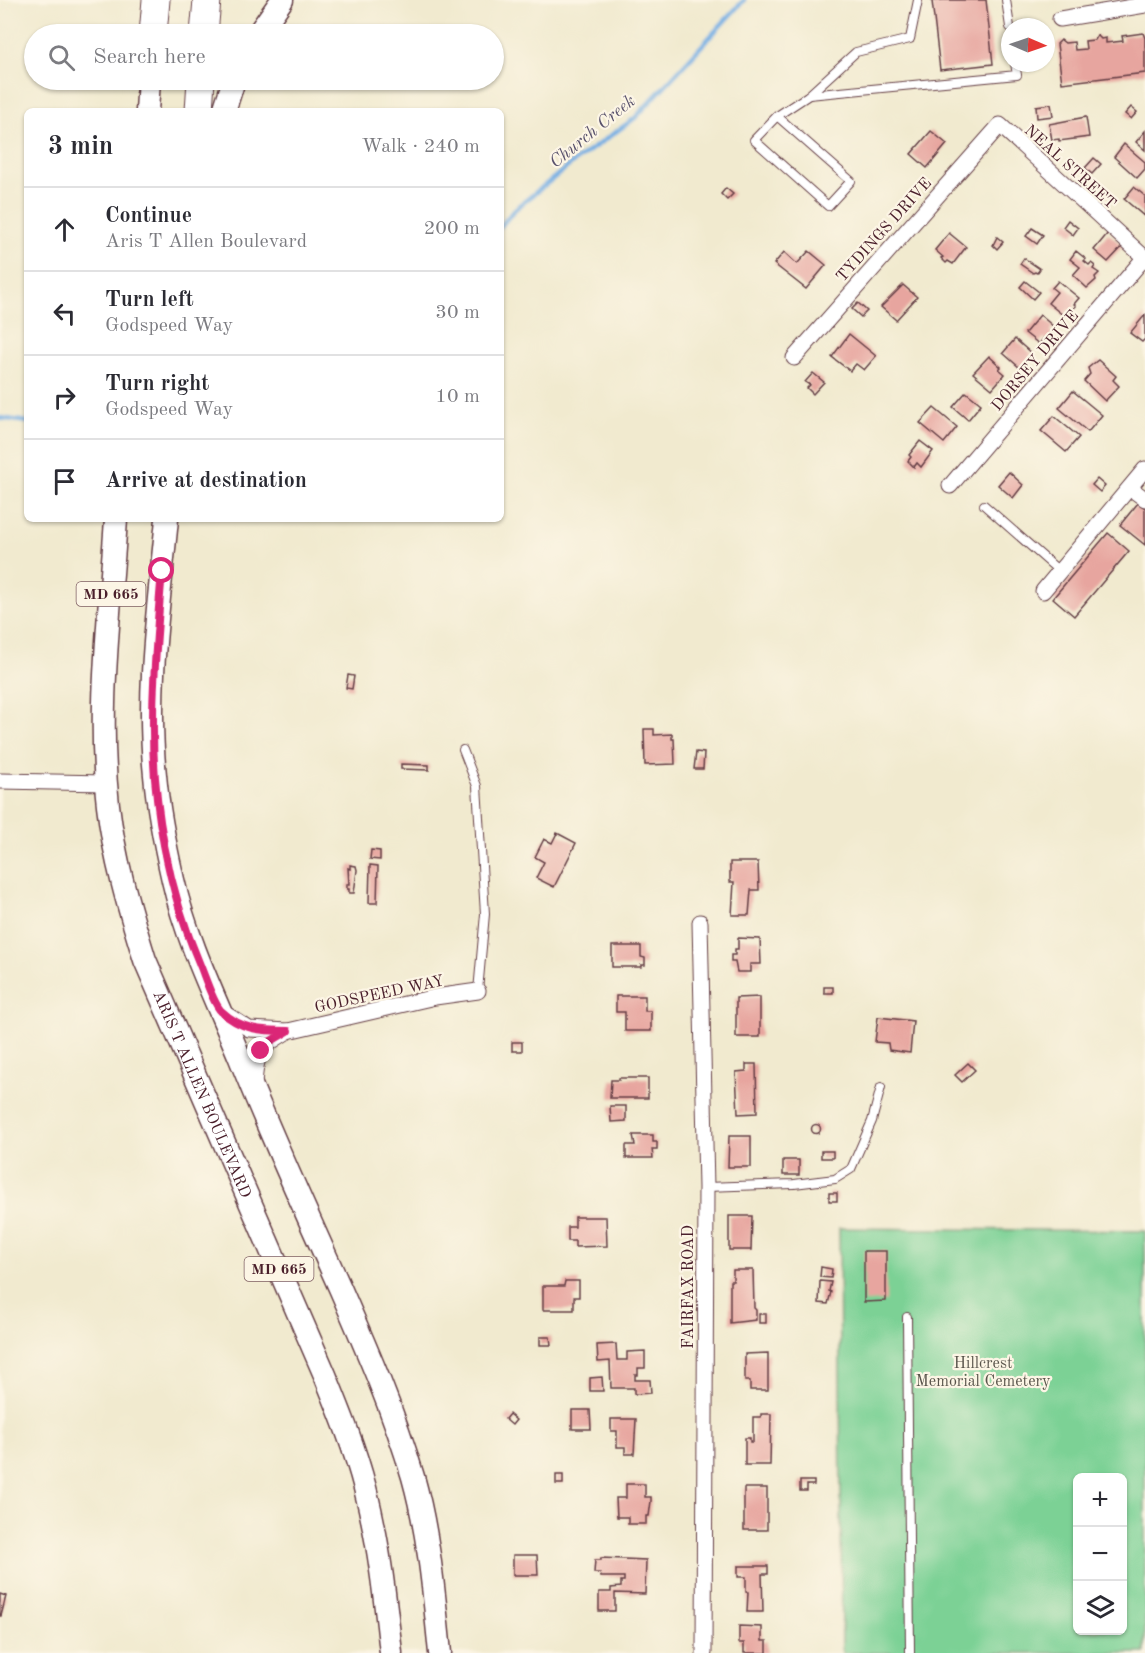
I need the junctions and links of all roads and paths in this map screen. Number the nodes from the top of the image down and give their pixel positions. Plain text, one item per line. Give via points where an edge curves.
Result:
1 (154, 0) edge
2 (207, 0) edge
3 (282, 0) edge
4 (918, 0) edge
5 (1006, 0) edge
6 (1145, 5) edge
7 (1009, 18) edge
8 (1060, 19) dead end
9 (153, 24) edge
10 (205, 24) edge
11 (265, 24) edge
12 (1016, 72) edge
13 (148, 90) edge
14 (200, 90) edge
15 (231, 90) edge
16 (809, 95) junction
17 (147, 108) edge
18 (199, 108) edge
19 (225, 108) edge
20 (777, 116) junction
21 (1000, 125) joint
22 (1145, 257) edge
23 (794, 358) dead end
24 (1145, 469) edge
25 (950, 486) dead end
26 (1130, 488) junction
27 (1145, 500) edge
28 (984, 505) dead end
29 (116, 522) edge
30 (167, 522) edge
31 (1059, 571) junction
32 (1043, 591) dead end
33 (463, 750) dead end
34 (0, 781) edge
35 (106, 783) junction
36 (700, 922) dead end
37 (478, 991) joint
38 (219, 1009) junction
39 (288, 1031) junction
40 (881, 1087) dead end
41 (254, 1092) junction
42 (706, 1187) junction
43 (907, 1317) dead end
44 (391, 1653) edge
45 (440, 1653) edge
46 (704, 1653) edge
47 (910, 1653) edge

1 - 9 highway
2 - 10 highway
3 - 11 main road
4 - 16 lane via 910,39 856,52
5 - 7 lane
6 - 8 street
12 - 16 lane via 1017,75
13 - 17 main road
14 - 18 highway
15 - 19 main road
16 - 20 lane
20 - 20 lane via 851,181 828,206 754,140
21 - 22 street, NEAL STREET
21 - 23 street, TYDINGS DRIVE
22 - 25 street, DORSEY DRIVE
24 - 26 street
26 - 27 street
26 - 31 street
28 - 31 lane
29 - 35 main road, ARIS T ALLEN BOULEVARD / MD 665 via 106,669
30 - 38 main road, MD 665 via 154,668 154,772 174,884 192,946
31 - 32 street
33 - 37 lane via 477,786 484,891
34 - 35 street
35 - 44 main road, ARIS T ALLEN BOULEVARD / MD 665 via 125,896 145,960 349,1436 379,1549
36 - 42 street, FAIRFAX ROAD
37 - 39 street, GODSPEED WAY
38 - 39 street, GODSPEED WAY via 249,1029
38 - 41 main road, MD 665
39 - 41 street, GODSPEED WAY via 261,1051
40 - 42 lane via 872,1121 851,1169 835,1179
41 - 45 main road, MD 665 via 396,1423 428,1544
42 - 46 street, FAIRFAX ROAD
43 - 47 lane

